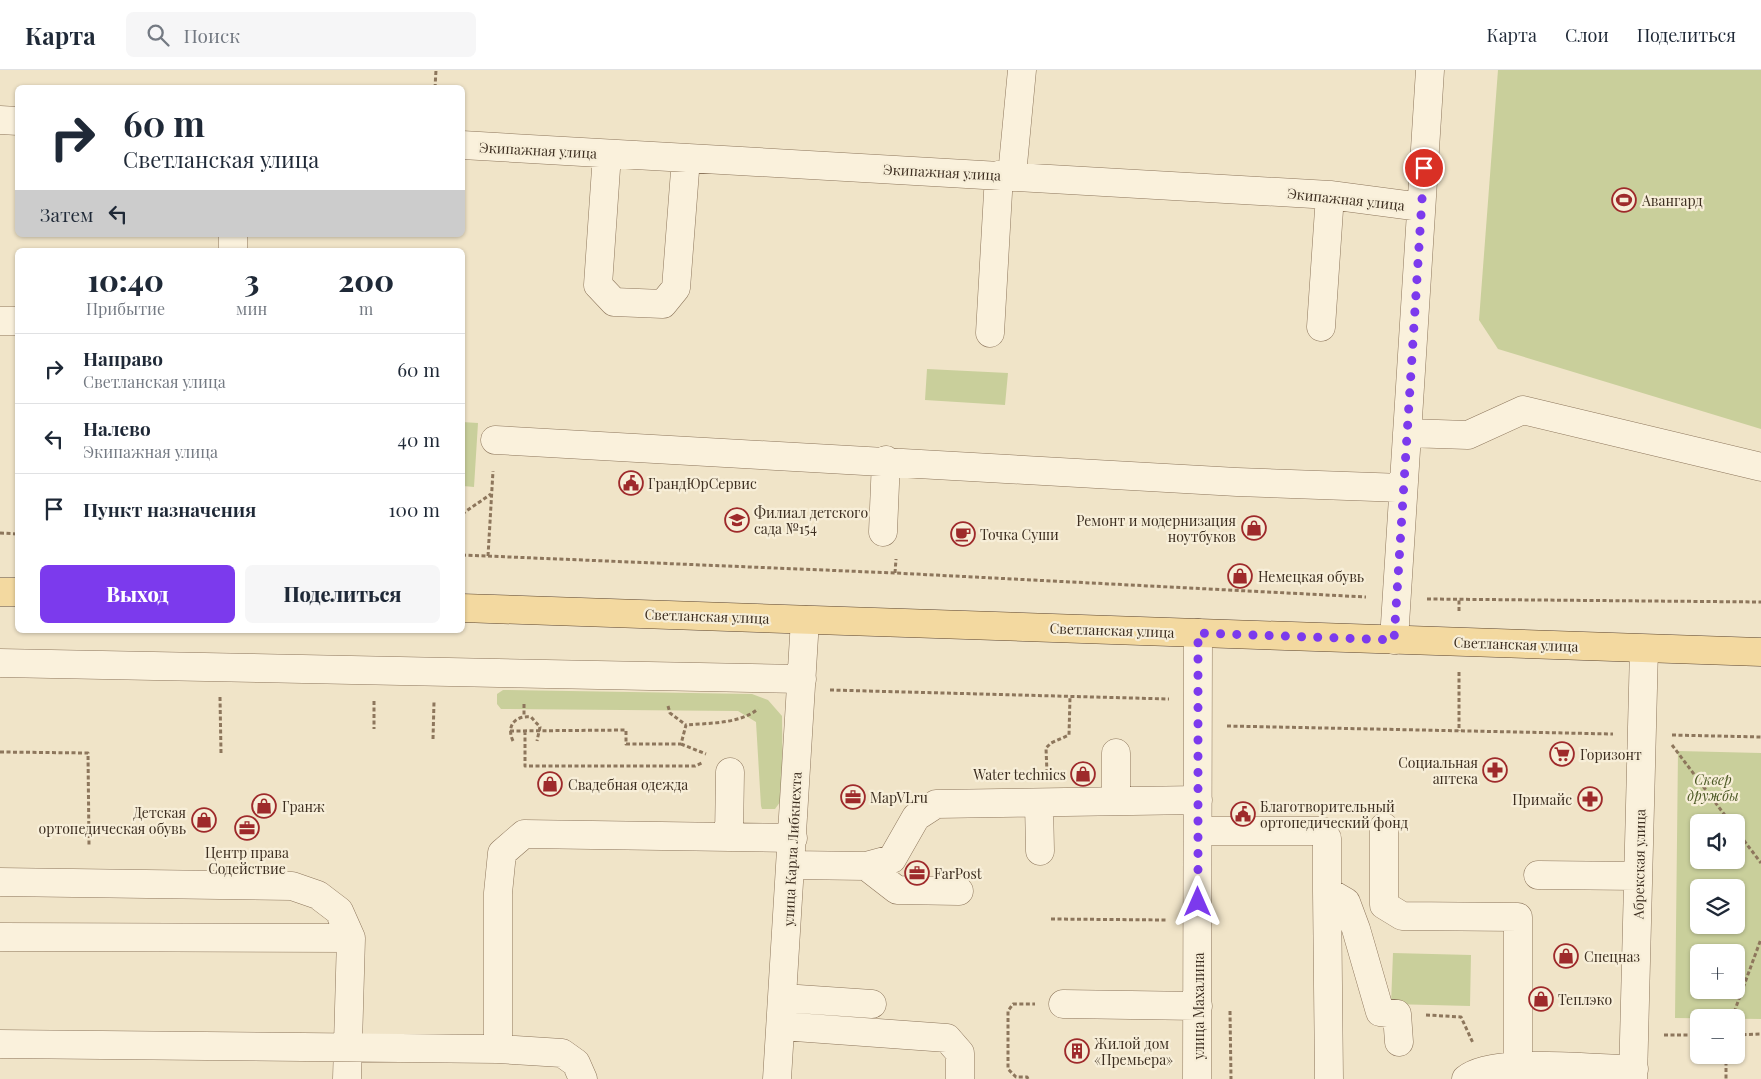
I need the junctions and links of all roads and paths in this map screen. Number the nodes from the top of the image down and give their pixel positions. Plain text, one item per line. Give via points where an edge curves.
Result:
1 (436, 70) edge
2 (1022, 70) edge
3 (1430, 70) edge
4 (436, 85) edge
5 (0, 120) edge
6 (15, 121) edge
7 (465, 145) edge
8 (607, 154) junction
9 (686, 158) junction
10 (1005, 175) junction
11 (1330, 195) junction
12 (1421, 207) junction
13 (0, 321) edge
14 (15, 321) edge
15 (1321, 327) dead end
16 (990, 333) dead end
17 (1407, 433) junction
18 (495, 440) dead end
19 (886, 460) junction
20 (1761, 467) edge
21 (1403, 488) junction
22 (465, 512) edge
23 (883, 532) dead end
24 (0, 533) edge
25 (15, 534) edge
26 (465, 555) edge
27 (488, 556) junction
28 (0, 592) edge
29 (15, 592) edge
30 (1396, 598) junction
31 (1761, 602) edge
32 (465, 608) edge
33 (805, 620) junction
34 (1198, 633) junction
35 (1394, 640) junction
36 (1644, 648) junction
37 (1761, 652) edge
38 (0, 663) edge
39 (812, 685) junction
40 (220, 693) dead end
41 (374, 694) dead end
42 (435, 694) dead end
43 (1070, 697) junction
44 (765, 703) dead end
45 (1198, 713) junction
46 (670, 714) dead end
47 (686, 725) junction
48 (374, 729) dead end
49 (510, 731) junction
50 (525, 731) junction
51 (540, 731) junction
52 (1653, 734) junction
53 (1761, 737) edge
54 (433, 738) dead end
55 (513, 741) dead end
56 (537, 741) dead end
57 (0, 752) edge
58 (1116, 753) dead end
59 (221, 754) dead end
60 (695, 766) dead end
61 (730, 772) dead end
62 (1198, 800) junction
63 (1116, 801) junction
64 (1043, 803) junction
65 (1723, 814) edge
66 (1384, 827) dead end
67 (1198, 831) junction
68 (729, 837) junction
69 (792, 838) junction
70 (1745, 842) edge
71 (89, 844) dead end
72 (1040, 852) dead end
73 (1761, 863) edge
74 (791, 865) junction
75 (866, 866) junction
76 (1538, 875) dead end
77 (1638, 876) junction
78 (0, 882) edge
79 (959, 891) dead end
80 (1327, 891) junction
81 (1051, 919) dead end
82 (1198, 920) junction
83 (0, 937) edge
84 (351, 938) junction
85 (1761, 939) edge
86 (783, 998) junction
87 (872, 1004) dead end
88 (1025, 1004) dead end
89 (1063, 1004) dead end
90 (1198, 1006) junction
91 (1735, 1009) edge
92 (1397, 1014) junction
93 (1664, 1025) dead end
94 (781, 1026) junction
95 (1761, 1034) edge
96 (1664, 1035) junction
97 (1690, 1035) edge
98 (1745, 1035) edge
99 (1399, 1042) dead end
100 (0, 1044) edge
101 (1664, 1044) dead end
102 (348, 1048) junction
103 (498, 1048) junction
104 (1726, 1064) edge
105 (1511, 1067) junction
106 (1633, 1074) edge
107 (347, 1079) edge
108 (583, 1079) edge
109 (777, 1079) edge
110 (960, 1079) edge
111 (1028, 1079) edge
112 (1198, 1079) edge
113 (1330, 1079) edge
114 (1466, 1079) edge
115 (1726, 1079) edge

1 - 4 path
2 - 10 street
3 - 12 street, Экипажная улица
5 - 6 street
7 - 8 street, Экипажная улица
8 - 9 street, Экипажная улица
8 - 9 street via 598,285 614,302 663,304 676,288
9 - 10 street, Экипажная улица
10 - 11 street, Экипажная улица
10 - 16 street
11 - 12 street, Экипажная улица
11 - 15 street
12 - 17 street, Экипажная улица
13 - 14 street
17 - 20 street via 1468,435 1523,410
17 - 21 street, Экипажная улица
18 - 19 street
19 - 21 street via 1237,482
19 - 23 street
21 - 30 street, Экипажная улица
22 - 27 path via 492,494
24 - 25 path
26 - 27 path
27 - 30 path
28 - 29 main road
30 - 31 path
30 - 35 street, Экипажная улица
32 - 33 main road, Светланская улица
33 - 34 main road, Светланская улица
33 - 39 street, улица Карла Либкнехта
34 - 35 main road, Светланская улица
34 - 45 street, улица Махалина
35 - 36 main road, Светланская улица
36 - 37 main road, Светланская улица
36 - 52 street, Абрекская улица
38 - 39 street
39 - 43 path
39 - 69 street, улица Карла Либкнехта
40 - 59 path
41 - 48 path
42 - 54 path
43 - 45 path
43 - 64 path via 1069,735 1046,748
44 - 47 path via 752,714
45 - 52 path
45 - 62 street, улица Махалина
46 - 47 path
47 - 51 path via 681,744 626,744 626,730
49 - 50 path
49 - 51 path via 513,722 524,716 536,722
49 - 55 path
50 - 51 path
50 - 60 path via 525,766
51 - 56 path
52 - 53 path
52 - 65 path
52 - 77 street, Абрекская улица
57 - 71 path via 88,754
58 - 63 street
61 - 68 street
62 - 63 street
62 - 67 street, улица Махалина
63 - 64 street
64 - 72 street
64 - 75 street via 936,804 916,817 892,860
66 - 105 street via 1384,905 1402,916 1518,912
67 - 80 street via 1322,831 1327,838
67 - 82 street, улица Махалина
68 - 69 street
68 - 103 street via 524,834 502,853 498,893
69 - 74 street, улица Карла Либкнехта
70 - 73 path
74 - 75 street
74 - 86 street, улица Карла Либкнехта
75 - 79 street via 897,890
76 - 77 street
77 - 106 street, Абрекская улица
78 - 84 street via 292,886 318,895 340,911
80 - 92 street via 1346,902 1380,1012
80 - 113 street
81 - 82 path
82 - 90 street, улица Махалина
83 - 84 street
84 - 102 street
85 - 91 path
86 - 87 street
86 - 94 street, улица Карла Либкнехта
88 - 111 path via 1013,1004 1008,1011 1008,1069 1016,1077
89 - 90 street
90 - 112 street, улица Махалина
92 - 99 street
92 - 105 path via 1461,1017 1478,1052
93 - 96 path
94 - 109 street, улица Карла Либкнехта
94 - 110 street via 948,1038 960,1053
95 - 98 path
96 - 97 path
96 - 101 path
100 - 102 street
102 - 103 street
102 - 107 street
103 - 108 street via 562,1053 576,1063
104 - 115 path
105 - 106 street
105 - 114 street via 1494,1068

